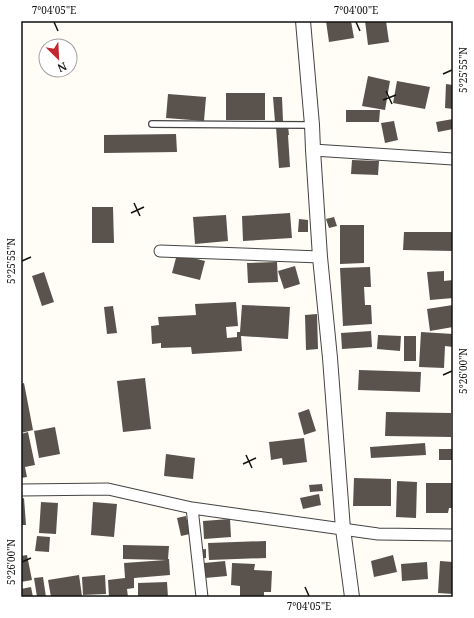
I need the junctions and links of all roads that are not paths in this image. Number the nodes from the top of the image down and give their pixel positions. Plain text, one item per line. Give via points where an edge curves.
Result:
1 (303, 21) edge
2 (152, 124) dead end
3 (312, 126) junction
4 (313, 150) junction
5 (453, 160) edge
6 (160, 251) dead end
7 (320, 257) junction
8 (21, 490) edge
9 (192, 508) junction
10 (343, 529) junction
11 (453, 534) edge
12 (202, 597) edge
13 (352, 597) edge

1 - 3 street
2 - 3 lane
3 - 4 street
4 - 5 street
4 - 7 street
6 - 7 street
7 - 10 street
8 - 9 street via 108,489
9 - 10 street
9 - 12 street
10 - 11 street via 378,534
10 - 13 street

